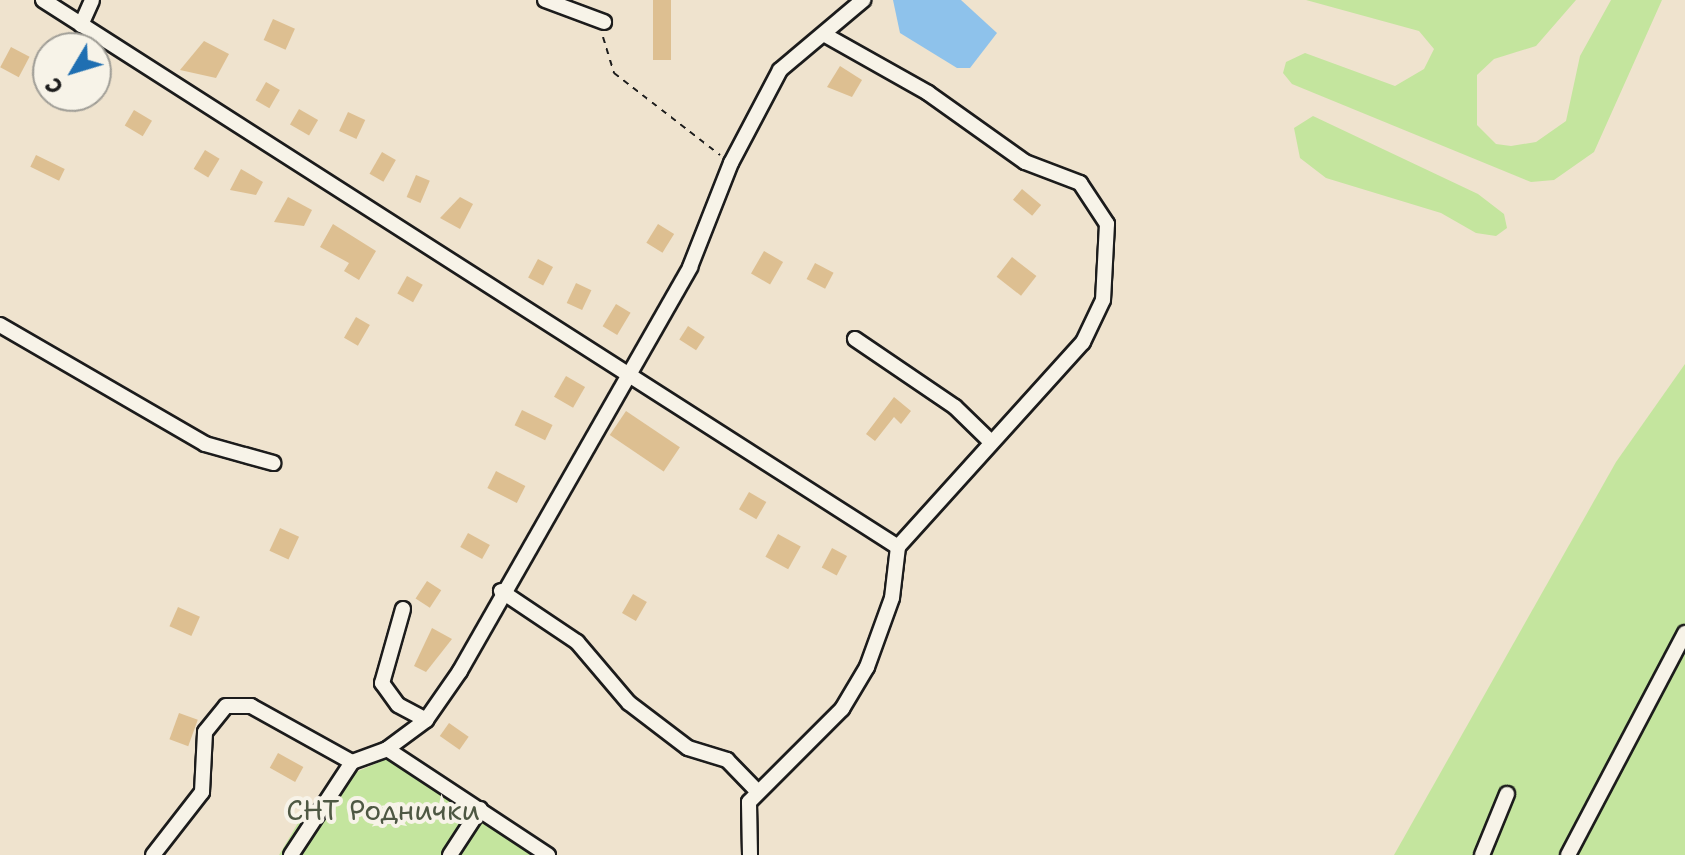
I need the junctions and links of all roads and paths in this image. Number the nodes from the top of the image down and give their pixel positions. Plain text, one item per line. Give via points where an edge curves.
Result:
1 (43, 0) edge
2 (92, 0) edge
3 (545, 0) edge
4 (863, 0) edge
5 (604, 22) joint
6 (81, 25) junction
7 (827, 36) junction
8 (731, 163) junction
9 (0, 325) edge
10 (855, 339) dead end
11 (625, 374) junction
12 (991, 442) junction
13 (273, 463) dead end
14 (898, 547) junction
15 (501, 591) junction
16 (403, 609) dead end
17 (1685, 633) edge
18 (426, 720) junction
19 (387, 749) junction
20 (352, 762) junction
21 (757, 791) junction
22 (1507, 794) dead end
23 (480, 809) junction
24 (153, 855) edge
25 (291, 855) edge
26 (450, 855) edge
27 (548, 855) edge
28 (750, 855) edge
29 (1482, 855) edge
30 (1568, 855) edge

1 - 6 street
2 - 6 street
3 - 5 street
4 - 7 street
5 - 8 path via 602,45 614,73
6 - 11 street
7 - 8 street via 780,70
7 - 12 street via 928,93 1025,162 1080,183 1107,224 1108,272 1093,325
8 - 11 street via 706,233
9 - 13 street via 205,444
10 - 12 street via 955,407
11 - 14 street
11 - 15 street
12 - 14 street
14 - 21 street via 892,598 854,690
15 - 18 street
15 - 21 street via 577,642 629,703 688,748 727,760
16 - 18 street via 382,683 398,705
17 - 30 street
18 - 19 street
19 - 20 street
19 - 23 street
20 - 24 street via 236,703 210,721 199,758 202,792
20 - 25 street
21 - 28 street via 746,814
22 - 29 street
23 - 26 street
23 - 27 street

